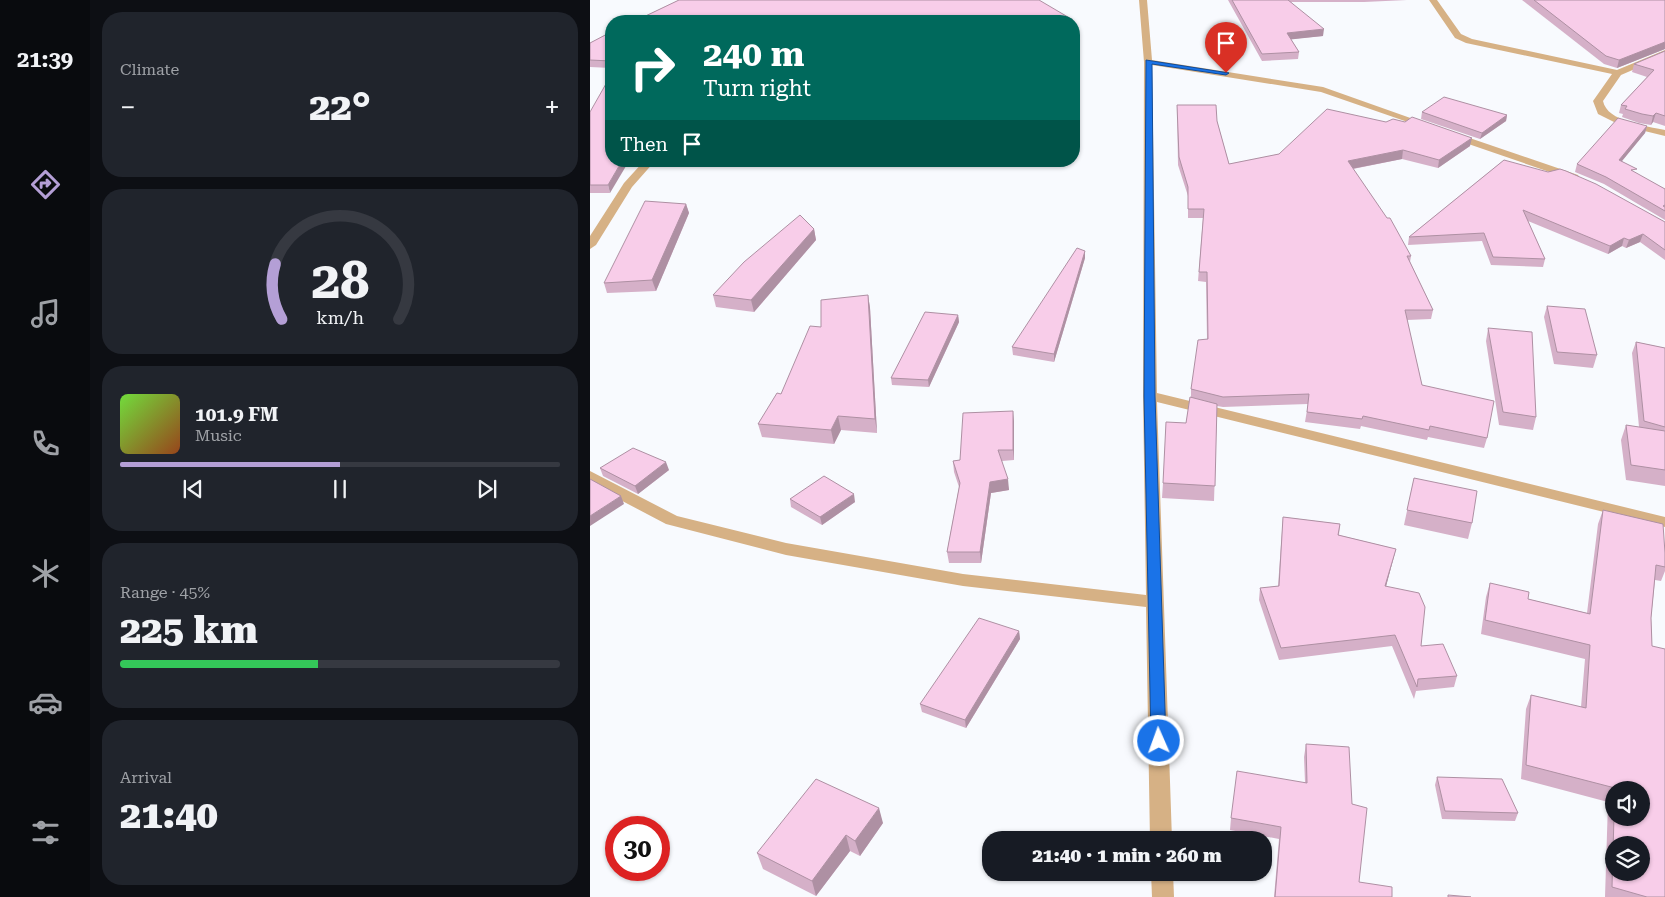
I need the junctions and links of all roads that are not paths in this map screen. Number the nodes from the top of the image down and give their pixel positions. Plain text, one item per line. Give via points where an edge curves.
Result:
1 (1143, 0) edge
2 (1433, 0) edge
3 (1665, 53) edge
4 (1148, 62) junction
5 (1618, 73) junction
6 (1665, 133) edge
7 (644, 167) edge
8 (1584, 182) edge
9 (590, 245) edge
10 (1150, 396) junction
11 (590, 476) edge
12 (1665, 522) edge
13 (1155, 602) junction
14 (1162, 831) edge
15 (1162, 881) edge
16 (1163, 897) edge

1 - 4 street
2 - 5 street via 1458,36 1470,41
3 - 5 street
4 - 8 street via 1323,90 1535,162
4 - 10 street
5 - 6 street via 1598,102 1599,108 1616,120
7 - 9 street via 628,185
10 - 12 street
10 - 13 street
11 - 13 street via 672,520 786,549 963,580
13 - 14 street
15 - 16 street

